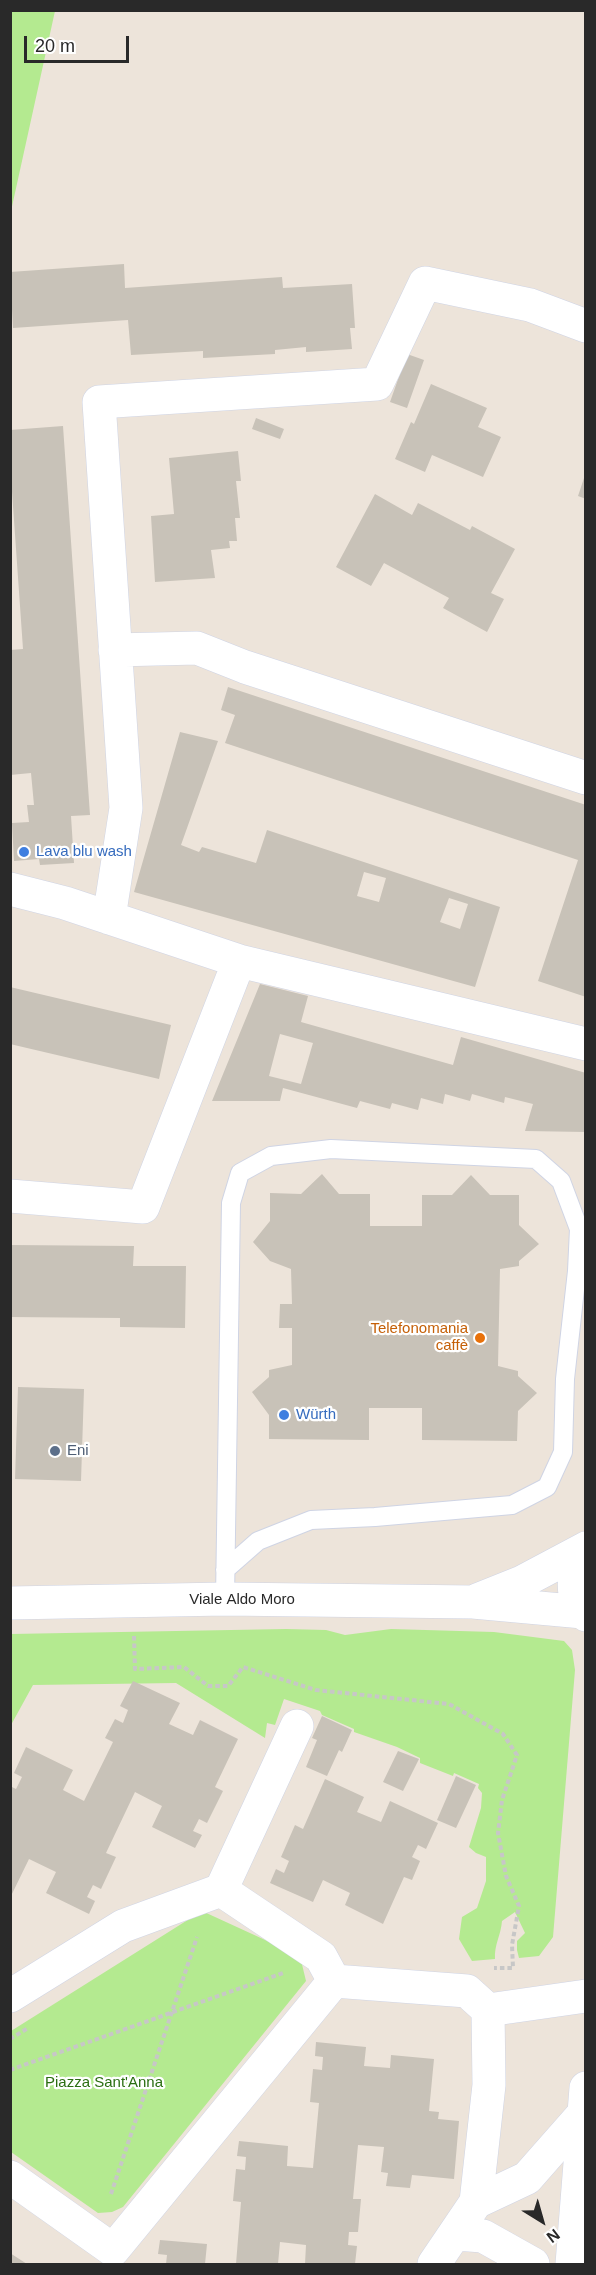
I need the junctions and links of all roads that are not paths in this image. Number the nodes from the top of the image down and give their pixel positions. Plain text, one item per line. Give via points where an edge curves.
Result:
1 (585, 326) edge
2 (115, 650) junction
3 (585, 778) edge
4 (10, 889) edge
5 (109, 918) junction
6 (238, 961) junction
7 (585, 1044) edge
8 (10, 1196) edge
9 (585, 1548) edge
10 (225, 1584) junction
11 (473, 1602) junction
12 (10, 1603) edge
13 (584, 1614) edge
14 (297, 1726) dead end
15 (221, 1890) junction
16 (334, 1981) junction
17 (10, 1996) edge
18 (585, 1996) edge
19 (477, 2001) junction
20 (585, 2104) edge
21 (10, 2177) edge
22 (476, 2202) junction
23 (456, 2234) junction
24 (434, 2265) edge
25 (533, 2265) edge
26 (572, 2265) edge

1 - 2 street via 530,305 425,282 377,384 99,402
2 - 3 street via 197,648
2 - 5 street via 126,808
4 - 5 street
5 - 6 street
6 - 7 street
6 - 8 street via 143,1207
9 - 11 street, Viale Aldo Moro via 522,1582
9 - 13 street via 573,1580 575,1597
10 - 10 lane via 258,1542 310,1520 512,1505 547,1487 563,1452 565,1379 579,1228 561,1181 536,1159 331,1149 271,1156 240,1173 231,1203
10 - 11 street, Viale Aldo Moro
10 - 12 street, Viale Aldo Moro via 134,1600
11 - 13 street, Viale Aldo Moro
14 - 15 street
15 - 16 street via 321,1957
15 - 17 street via 123,1926
16 - 19 street
16 - 21 street via 113,2250
18 - 19 street
19 - 22 street via 489,2085
20 - 22 street via 527,2178
20 - 26 street
22 - 23 street
23 - 24 street
23 - 25 street via 483,2236

